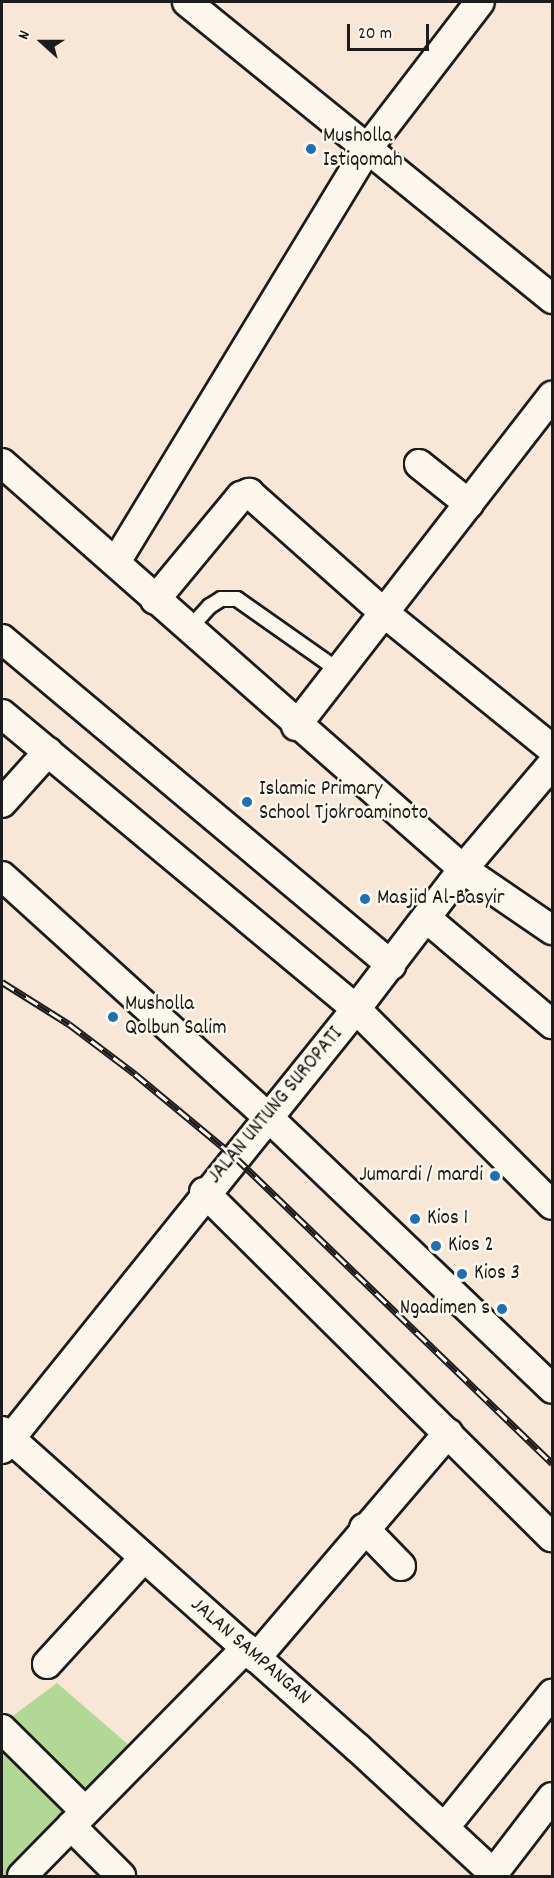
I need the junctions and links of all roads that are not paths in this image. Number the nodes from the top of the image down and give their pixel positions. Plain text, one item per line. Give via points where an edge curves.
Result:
1 (187, 2) edge
2 (480, 2) edge
3 (367, 149) junction
4 (552, 299) edge
5 (552, 396) edge
6 (2, 463) edge
7 (419, 464) dead end
8 (469, 504) junction
9 (116, 562) junction
10 (155, 600) junction
11 (383, 612) junction
12 (189, 629) junction
13 (2, 639) edge
14 (338, 670) junction
15 (2, 714) edge
16 (296, 726) junction
17 (552, 749) edge
18 (48, 752) junction
19 (552, 764) edge
20 (2, 803) edge
21 (463, 869) junction
22 (2, 876) edge
23 (426, 918) junction
24 (552, 930) edge
25 (391, 965) junction
26 (356, 1009) junction
27 (552, 1024) edge
28 (268, 1117) junction
29 (204, 1192) junction
30 (552, 1205) edge
31 (552, 1388) edge
32 (448, 1433) junction
33 (5, 1439) edge
34 (363, 1528) junction
35 (552, 1537) edge
36 (143, 1559) junction
37 (401, 1566) dead end
38 (251, 1653) junction
39 (48, 1664) dead end
40 (552, 1694) edge
41 (2, 1729) edge
42 (552, 1797) edge
43 (78, 1818) junction
44 (445, 1827) junction
45 (495, 1875) edge
46 (22, 1876) edge
47 (122, 1876) edge

1 - 3 street
2 - 3 street
3 - 4 street
3 - 9 street
5 - 8 street
6 - 9 street
7 - 8 street
8 - 11 street
9 - 10 street
10 - 11 street via 241,496 249,493
10 - 12 street
11 - 14 street
11 - 17 street
12 - 14 lane via 221,599 237,599
12 - 16 street
13 - 25 street
14 - 16 street
15 - 18 street
16 - 21 street
18 - 20 street
18 - 26 street
19 - 21 street, JALAN UNTUNG SUROPATI
21 - 23 street, JALAN UNTUNG SUROPATI
21 - 24 street
22 - 28 street
23 - 25 street, JALAN UNTUNG SUROPATI
23 - 27 street
25 - 26 street, JALAN UNTUNG SUROPATI
26 - 28 street, JALAN UNTUNG SUROPATI
26 - 30 street
28 - 29 street, JALAN UNTUNG SUROPATI
28 - 31 street
29 - 32 street
29 - 33 street, JALAN UNTUNG SUROPATI
32 - 34 street
32 - 35 street
33 - 36 street, JALAN SAMPANGAN
34 - 37 street
34 - 38 street
36 - 38 street, JALAN SAMPANGAN
36 - 39 street
38 - 43 street
38 - 44 street, JALAN SAMPANGAN
40 - 44 street
41 - 43 street
42 - 45 street
43 - 46 street
43 - 47 street
44 - 45 street, JALAN SAMPANGAN

